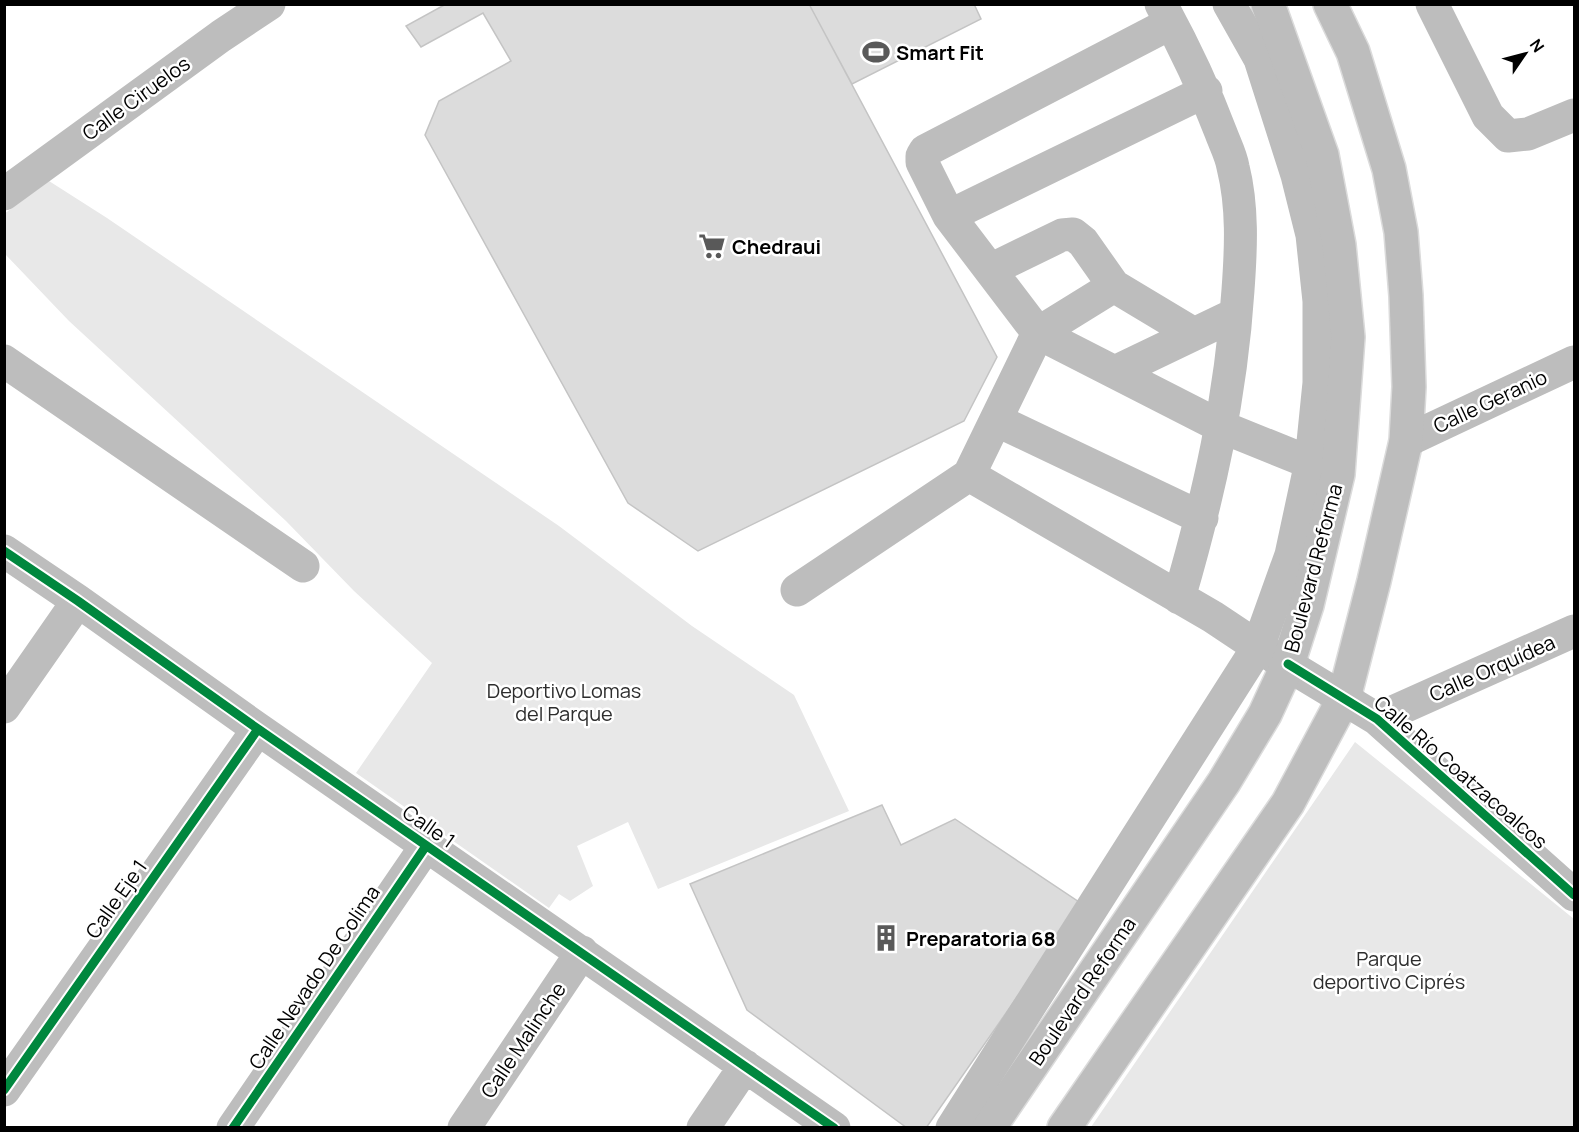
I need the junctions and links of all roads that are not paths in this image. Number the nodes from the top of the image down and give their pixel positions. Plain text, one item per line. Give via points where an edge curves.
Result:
1 (269, 4) edge
2 (1228, 4) edge
3 (1268, 4) edge
4 (1330, 4) edge
5 (1432, 4) edge
6 (1166, 14) edge
7 (1206, 91) junction
8 (1575, 115) edge
9 (4, 194) edge
10 (949, 216) junction
11 (990, 270) junction
12 (1114, 286) junction
13 (1236, 314) junction
14 (1038, 333) junction
15 (1194, 334) junction
16 (4, 361) edge
17 (1575, 362) edge
18 (1115, 372) junction
19 (996, 420) junction
20 (1222, 427) junction
21 (1406, 441) junction
22 (1324, 468) junction
23 (969, 475) junction
24 (1202, 518) junction
25 (4, 551) edge
26 (303, 566) dead end
27 (797, 590) dead end
28 (1179, 598) junction
29 (78, 601) junction
30 (1575, 631) edge
31 (1258, 648) junction
32 (1288, 664) junction
33 (1344, 698) junction
34 (4, 707) edge
35 (1377, 719) junction
36 (258, 729) junction
37 (426, 846) junction
38 (1575, 895) edge
39 (582, 952) junction
40 (745, 1066) junction
41 (4, 1090) edge
42 (233, 1128) edge
43 (464, 1128) edge
44 (702, 1128) edge
45 (834, 1128) edge
46 (952, 1128) edge
47 (989, 1128) edge
48 (1064, 1128) edge

1 - 9 street, Calle Ciruelos
2 - 22 street via 1260,59 1312,235
3 - 22 street, Boulevard Reforma via 1322,155 1339,245 1348,337
4 - 21 street via 1353,52 1389,169 1401,231 1409,387
5 - 8 street via 1488,116 1508,136 1528,134
6 - 7 street
6 - 10 street via 925,150 922,162
7 - 10 street
7 - 13 street via 1233,166 1239,208
10 - 11 street
11 - 12 street via 1062,235 1072,234 1083,242
11 - 14 street
12 - 14 street
12 - 15 street
13 - 15 street
13 - 20 street
14 - 18 street
14 - 19 street
15 - 18 street
16 - 26 street
17 - 21 street, Calle Geranio
18 - 20 street
19 - 23 street
19 - 24 street
20 - 22 street
20 - 24 street
21 - 33 street
22 - 31 street
22 - 32 street, Boulevard Reforma via 1306,605
23 - 27 street
23 - 28 street, Calle Río Coatzacoalcos
24 - 28 street
25 - 29 street, Calle 1
28 - 31 street, Calle Río Coatzacoalcos
29 - 34 street
29 - 36 street, Calle 1
30 - 35 street, Calle Orquídea
31 - 32 street, Calle Río Coatzacoalcos
31 - 46 street
32 - 33 street, Calle Río Coatzacoalcos
32 - 47 street, Boulevard Reforma via 1265,714 1224,782
33 - 35 street, Calle Río Coatzacoalcos
33 - 48 street via 1288,803
35 - 38 street, Calle Río Coatzacoalcos
36 - 37 street, Calle 1
36 - 41 street, Calle Eje 1
37 - 39 street, Calle 1
37 - 42 street, Calle Nevado De Colima
39 - 40 street, Calle 1
39 - 43 street, Calle Malinche
40 - 44 street
40 - 45 street, Calle 1

